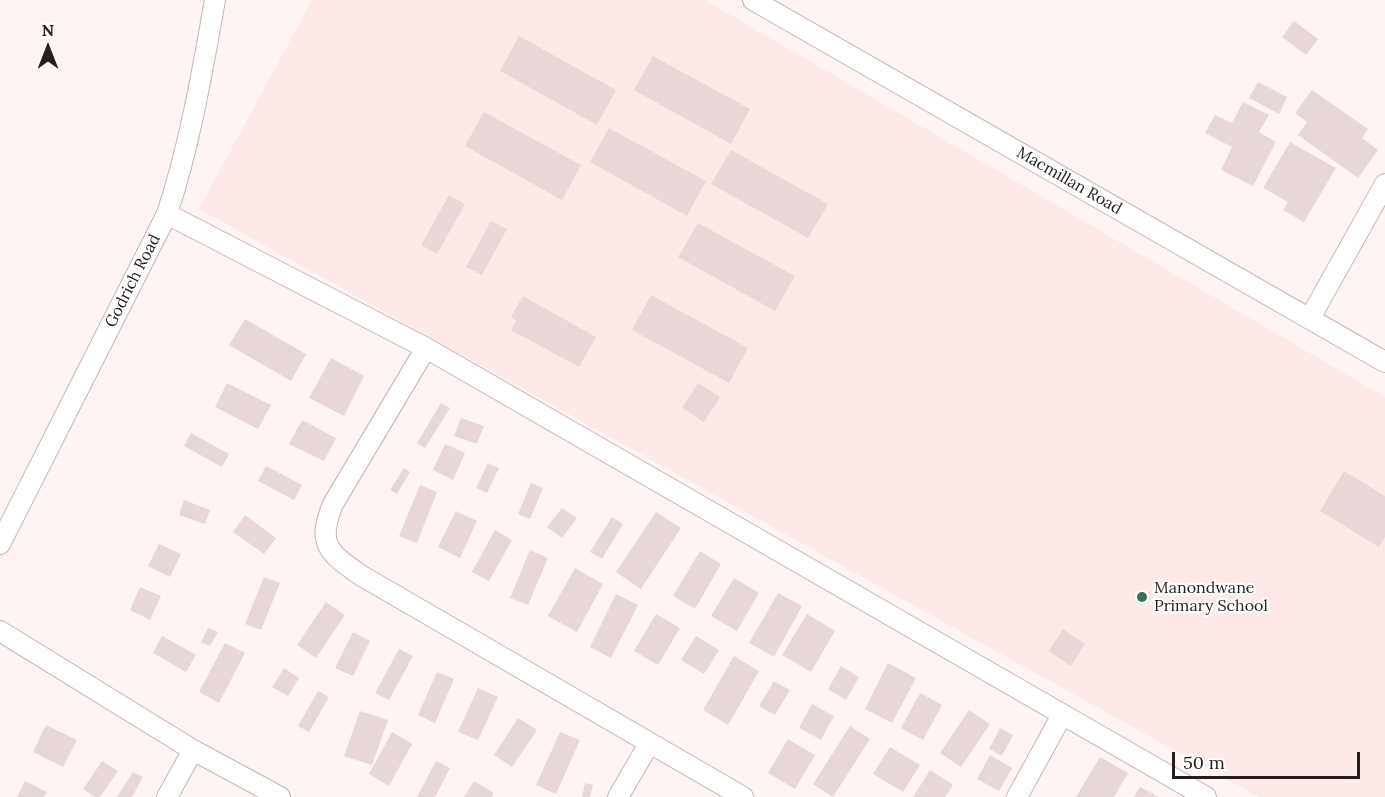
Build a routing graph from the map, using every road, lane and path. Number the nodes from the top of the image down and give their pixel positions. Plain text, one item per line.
1 (215, 0) edge
2 (753, 0) edge
3 (1385, 184) edge
4 (167, 214) junction
5 (1310, 318) junction
6 (426, 348) junction
7 (1385, 362) edge
8 (0, 544) edge
9 (0, 631) edge
10 (1062, 715) junction
11 (649, 744) junction
12 (193, 750) junction
13 (167, 797) edge
14 (280, 797) edge
15 (618, 797) edge
16 (743, 797) edge
17 (1017, 797) edge
18 (1206, 797) edge

1 - 4 street, Godrich Road
2 - 5 street, Macmillan Road
3 - 5 street
4 - 6 street
4 - 8 street, Godrich Road
5 - 7 street, Macmillan Road
6 - 10 street
6 - 11 street
9 - 12 street
10 - 17 street
10 - 18 street
11 - 15 street
11 - 16 street
12 - 13 street
12 - 14 street

